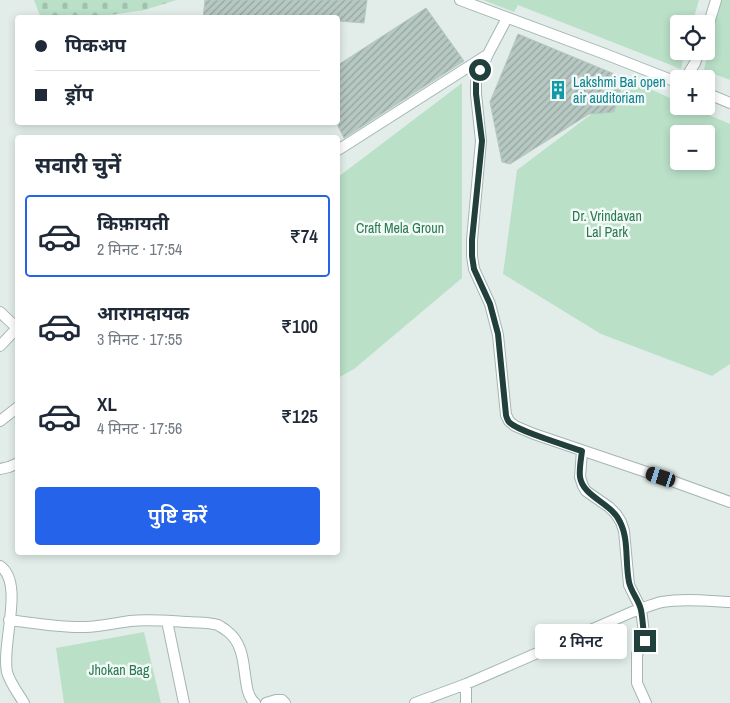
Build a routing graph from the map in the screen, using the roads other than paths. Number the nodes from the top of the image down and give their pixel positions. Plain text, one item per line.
1 (460, 0) edge
2 (716, 0) edge
3 (711, 15) edge
4 (507, 18) junction
5 (488, 54) junction
6 (670, 80) edge
7 (715, 97) edge
8 (730, 103) edge
9 (340, 149) edge
10 (0, 312) edge
11 (15, 326) edge
12 (15, 330) edge
13 (0, 346) edge
14 (15, 410) edge
15 (0, 421) edge
16 (582, 451) junction
17 (15, 464) edge
18 (0, 469) edge
19 (730, 502) edge
20 (0, 566) edge
21 (730, 602) edge
22 (641, 609) junction
23 (10, 620) junction
24 (167, 621) junction
25 (466, 684) junction
26 (24, 703) edge
27 (184, 703) edge
28 (255, 703) edge
29 (266, 703) edge
30 (284, 703) edge
31 (415, 703) edge
32 (466, 703) edge
33 (646, 703) edge

1 - 4 street
2 - 3 street
4 - 5 street
4 - 6 street
5 - 9 street
5 - 16 street
7 - 8 street
10 - 11 street
12 - 13 street
14 - 15 street
16 - 19 street
16 - 22 street
17 - 18 street
20 - 23 street
21 - 22 street
22 - 25 street
22 - 33 street
23 - 24 street
23 - 26 street
24 - 27 street
24 - 28 street
25 - 31 street
25 - 32 street
29 - 30 street

